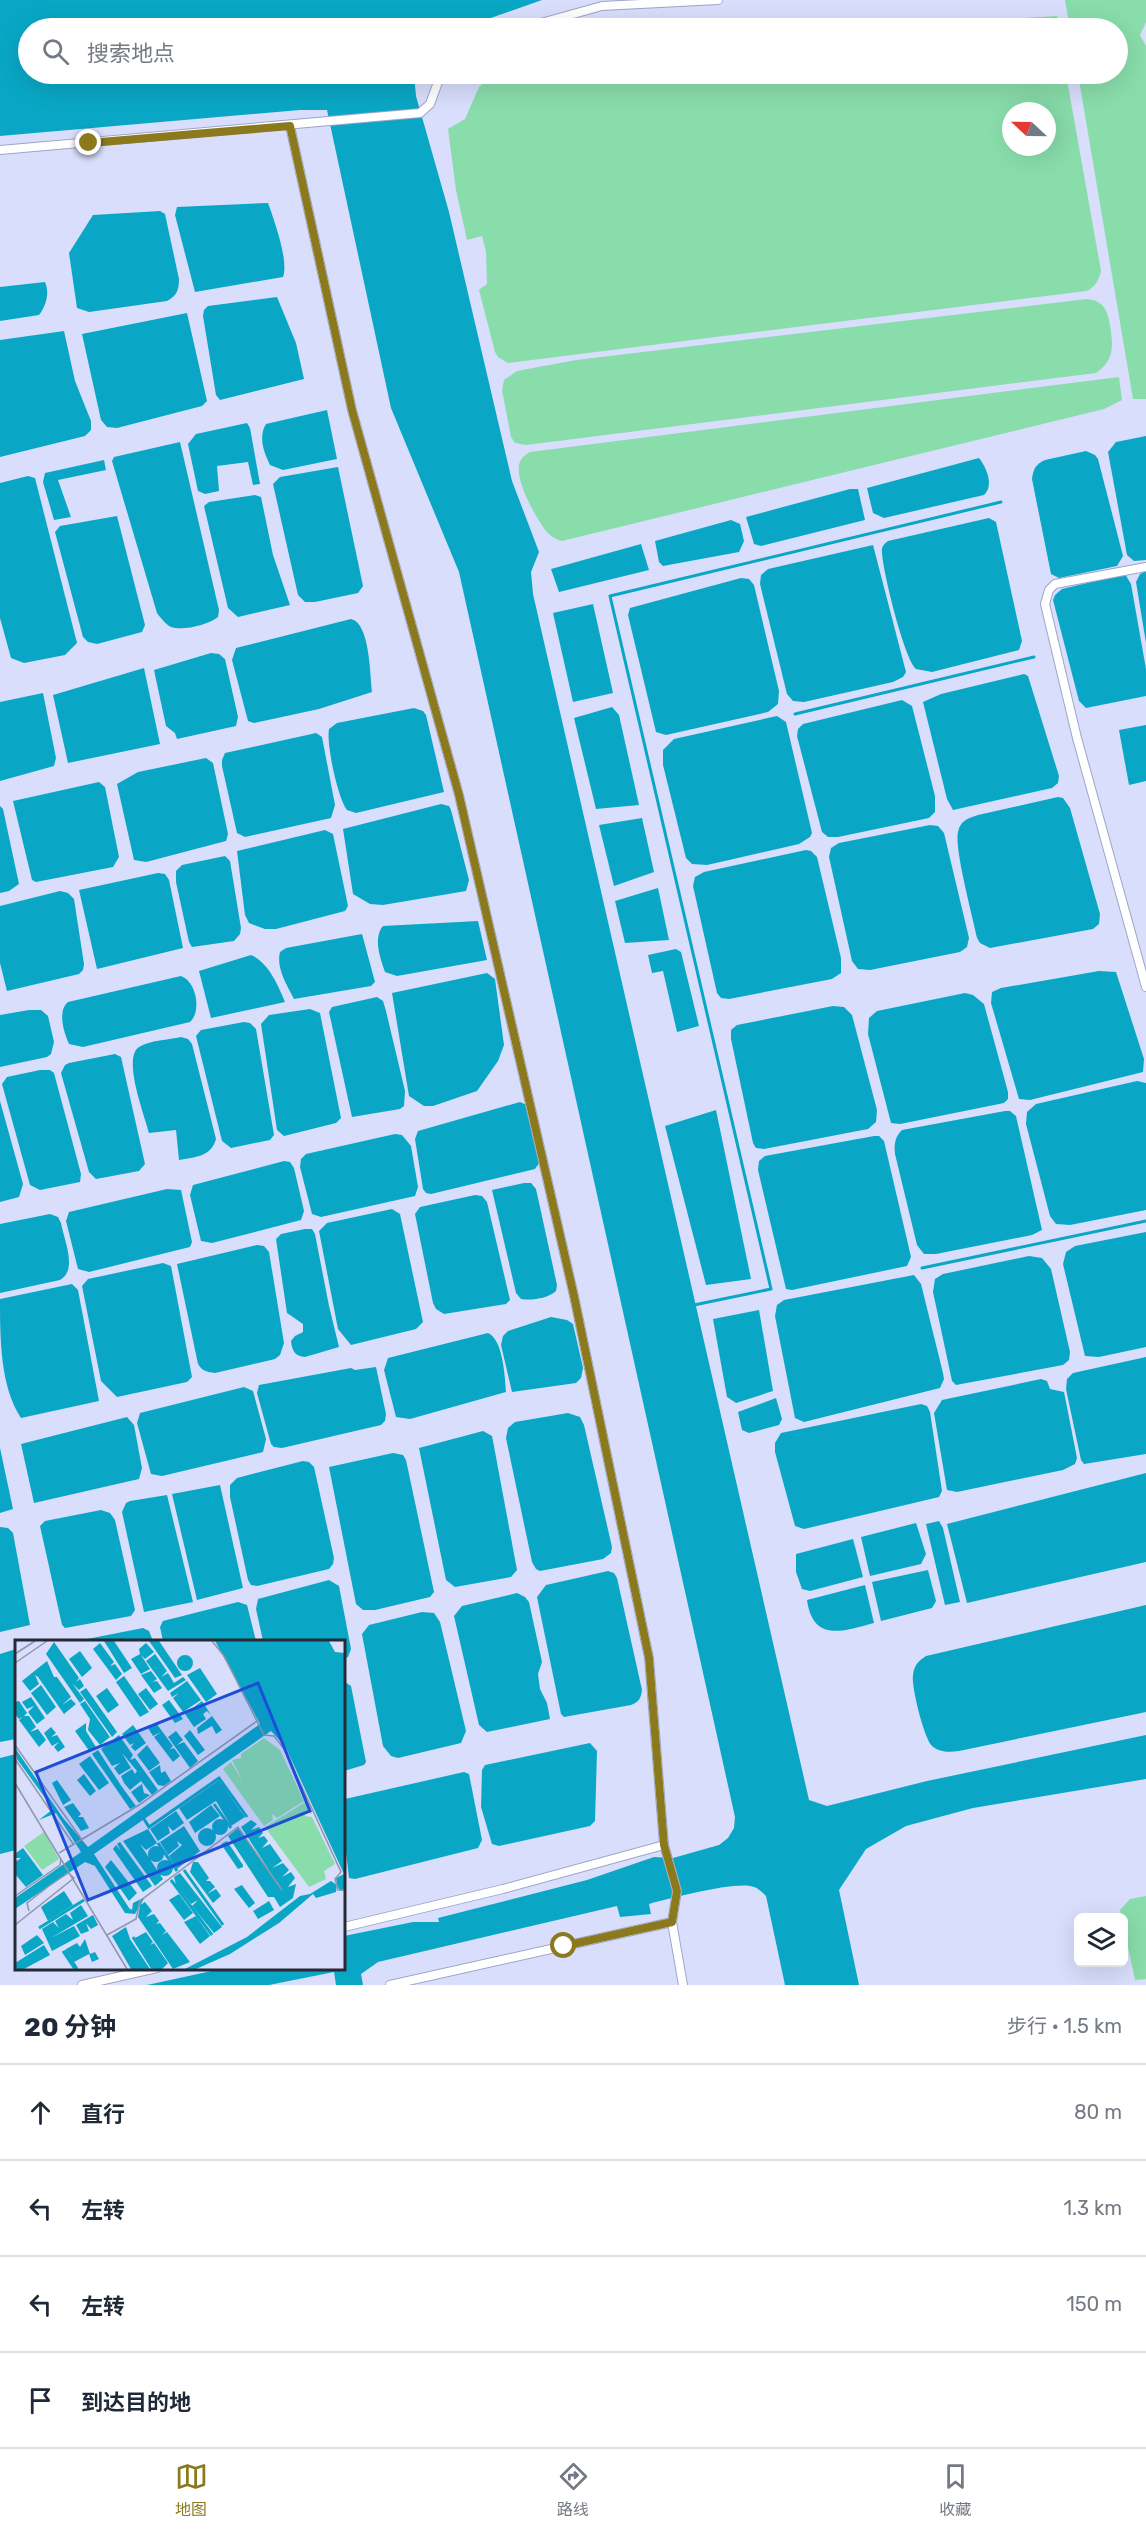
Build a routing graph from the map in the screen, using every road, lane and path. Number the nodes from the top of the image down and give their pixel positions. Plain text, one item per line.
1 (718, 0) edge
2 (559, 18) edge
3 (437, 84) edge
4 (290, 126) junction
5 (0, 150) edge
6 (1146, 567) edge
7 (1146, 987) edge
8 (664, 1845) junction
9 (672, 1922) junction
10 (345, 1928) edge
11 (148, 1970) edge
12 (82, 1985) edge
13 (390, 1985) edge
14 (683, 1985) edge

1 - 2 street
3 - 4 street
4 - 5 street
4 - 8 street
6 - 7 street
8 - 9 street
8 - 10 street
9 - 13 street
9 - 14 street
11 - 12 street

